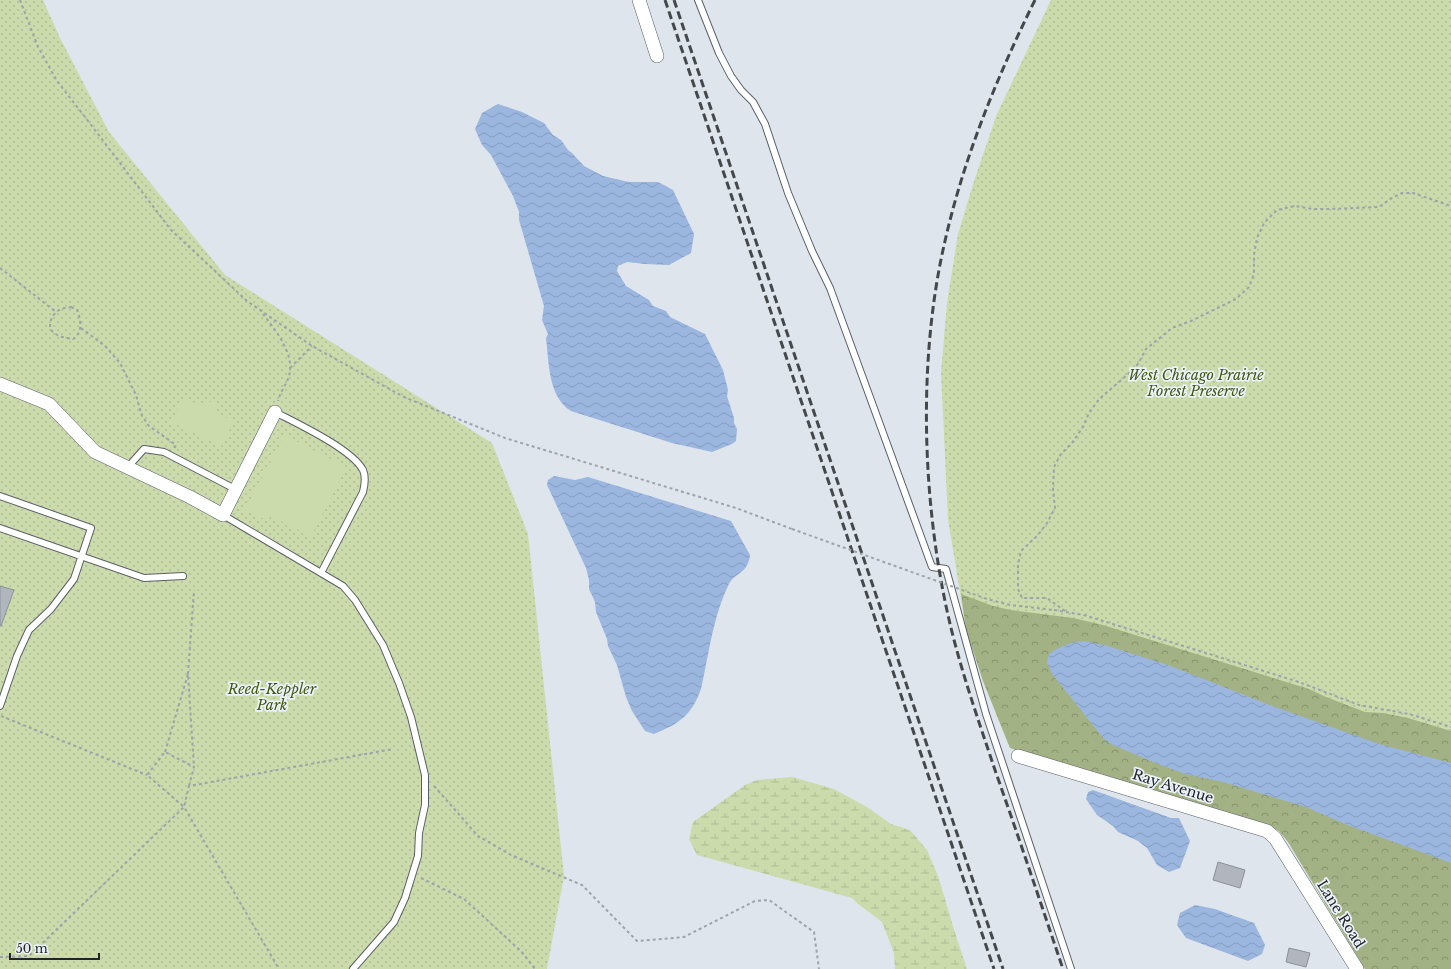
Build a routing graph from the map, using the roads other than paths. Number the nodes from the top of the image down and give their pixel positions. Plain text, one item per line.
1 (639, 0) edge
2 (698, 0) edge
3 (657, 56) dead end
4 (0, 384) edge
5 (274, 412) joint
6 (128, 468) junction
7 (235, 489) junction
8 (0, 496) edge
9 (223, 515) junction
10 (0, 528) edge
11 (82, 557) junction
12 (321, 573) junction
13 (183, 576) dead end
14 (0, 706) edge
15 (1018, 756) dead end
16 (1298, 875) joint
17 (353, 969) edge
18 (1071, 969) edge
19 (1357, 969) edge

1 - 3 street
2 - 18 lane
4 - 6 street
5 - 7 street
5 - 12 lane
6 - 7 lane
6 - 9 street
7 - 9 street
8 - 11 lane
9 - 12 lane
10 - 11 lane
11 - 13 lane
11 - 14 lane
12 - 17 lane
15 - 16 street, Ray Avenue
16 - 19 street, Lane Road

